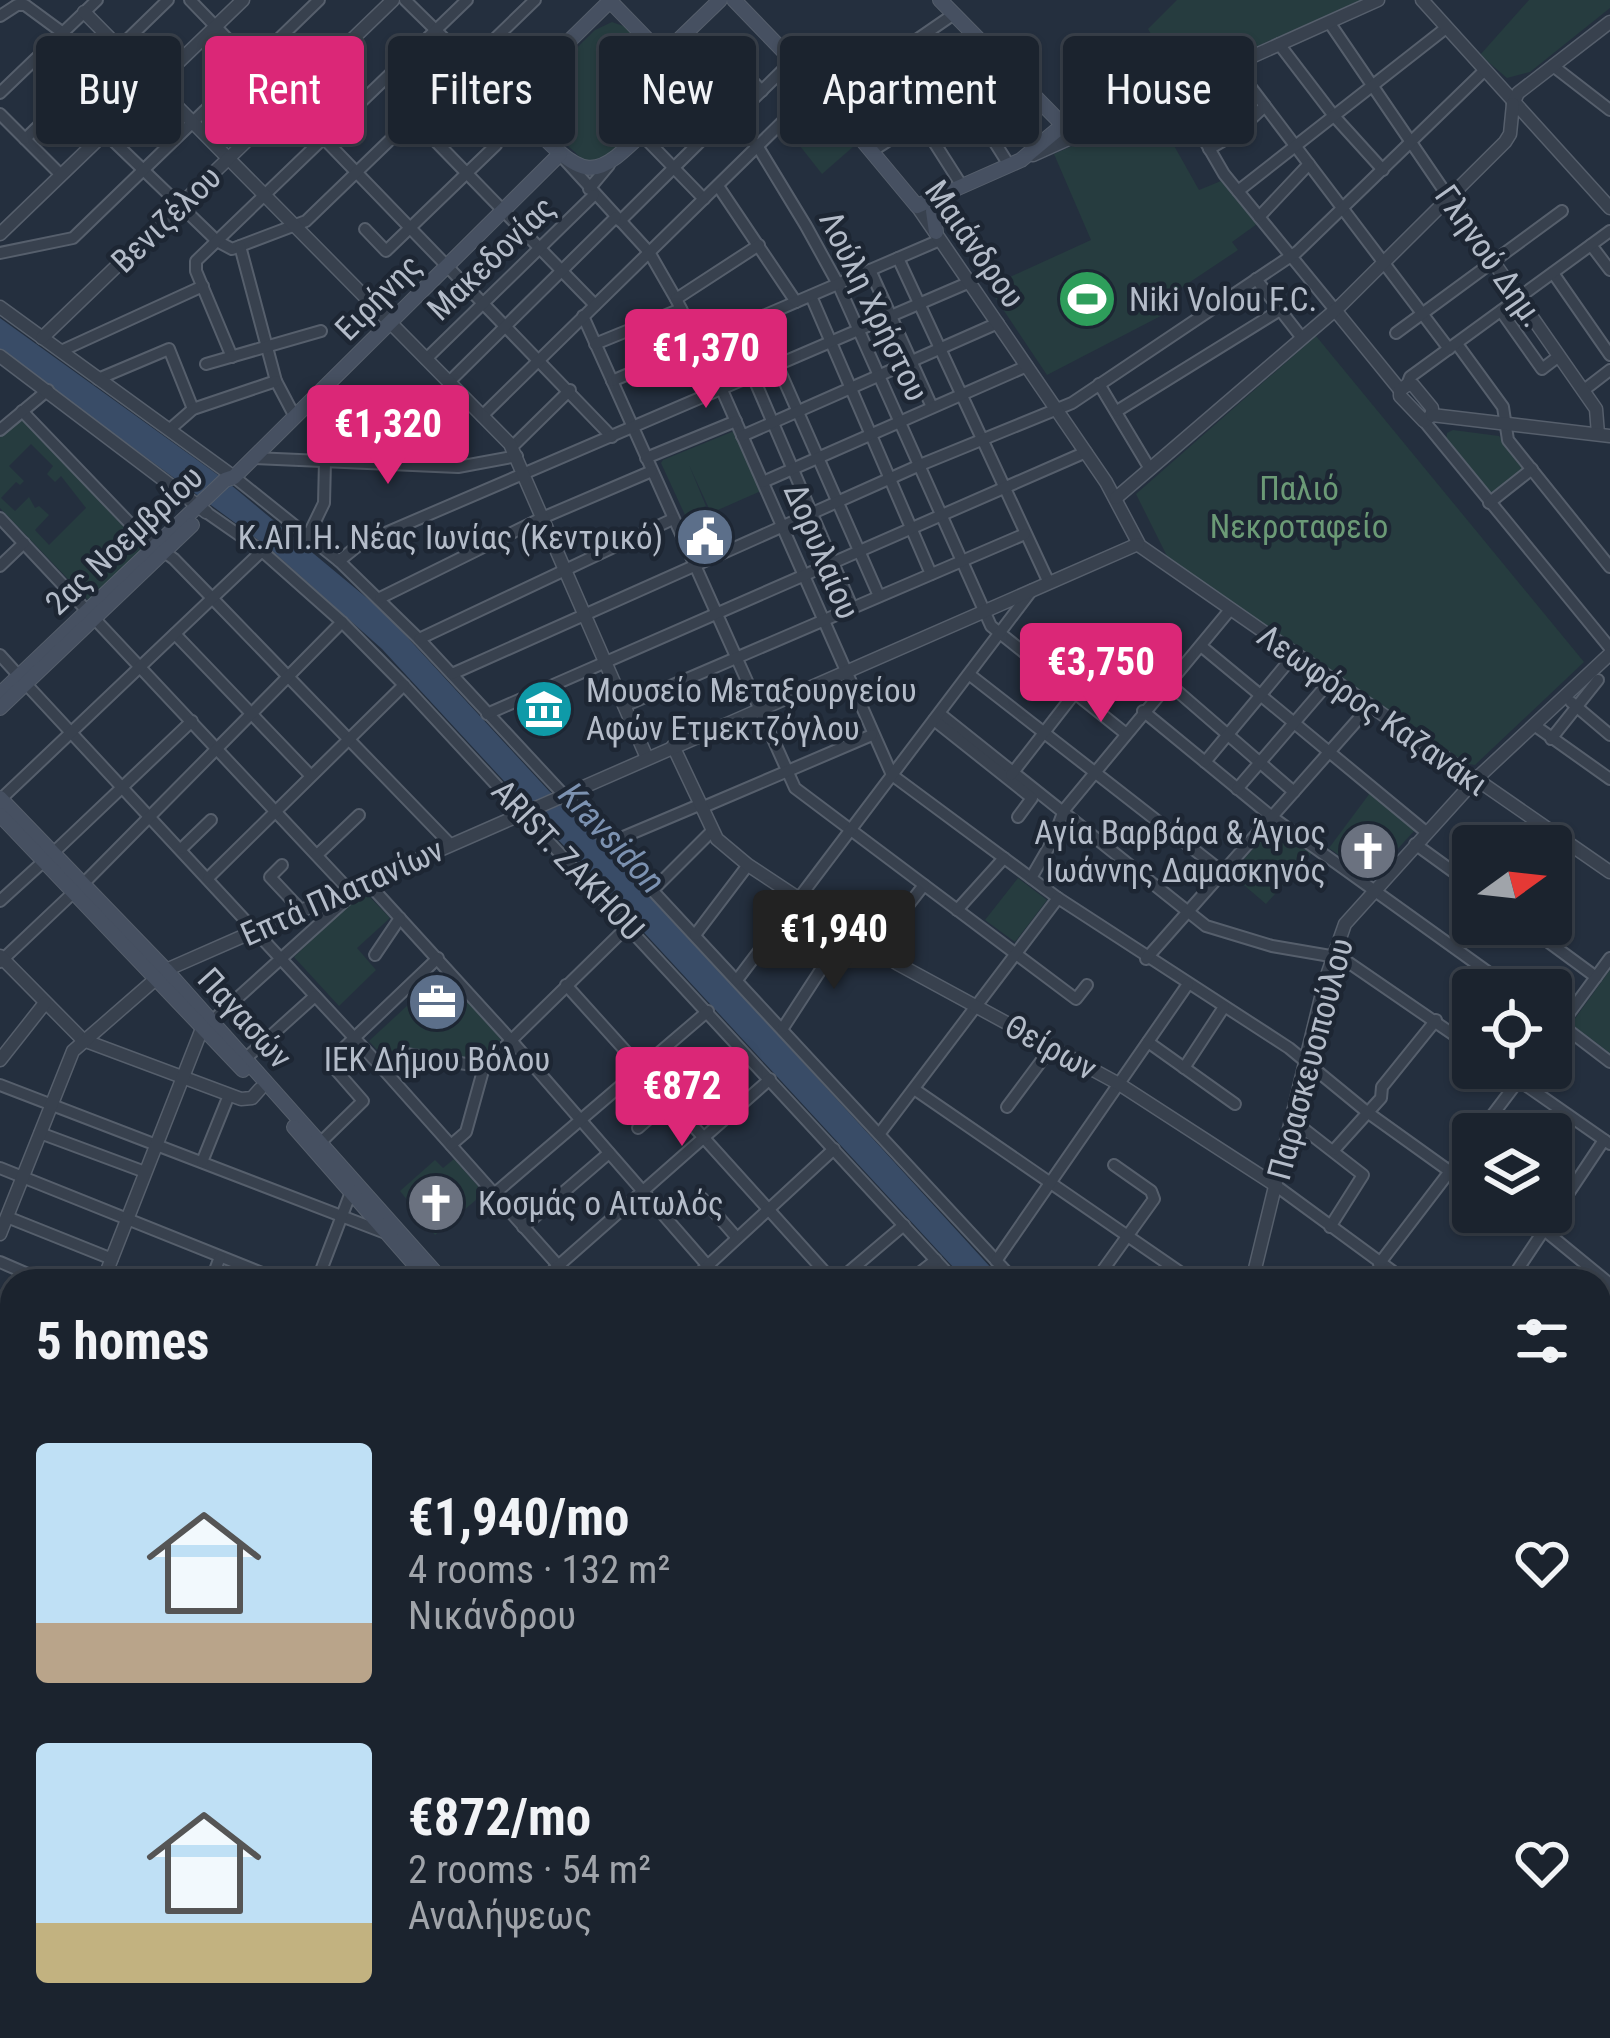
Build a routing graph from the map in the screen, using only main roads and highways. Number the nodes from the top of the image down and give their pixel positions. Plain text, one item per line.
1 (720, 0) edge
2 (734, 0) edge
3 (940, 0) edge
4 (610, 1) edge
5 (644, 36) edge
6 (689, 36) edge
7 (631, 144) edge
8 (562, 157) junction
9 (946, 193) junction
10 (938, 236) road end
11 (230, 481) joint
12 (22, 680) junction
13 (0, 694) edge
14 (0, 708) edge
15 (1, 799) edge
16 (0, 815) edge
17 (49, 857) junction
18 (207, 1024) junction
19 (418, 1261) junction
20 (422, 1269) edge
21 (428, 1269) edge

1 - 6 main road
2 - 9 main road, Μαιάνδρου
3 - 9 main road
4 - 5 main road, Λούλη Χρήστου
4 - 8 main road, Δορυλαίου
7 - 8 main road, Μακεδονίας
8 - 11 main road, Ειρήνης
9 - 10 main road
11 - 12 main road, 2ας Νοεμβρίου
12 - 13 main road, 2ας Νοεμβρίου
12 - 14 main road
15 - 17 main road, Παγασών
16 - 17 main road, Παγασών
17 - 18 main road, Παγασών
18 - 19 main road, Παγασών
18 - 19 main road, Παγασών
19 - 20 main road, Παγασών
19 - 21 main road, Παγασών

